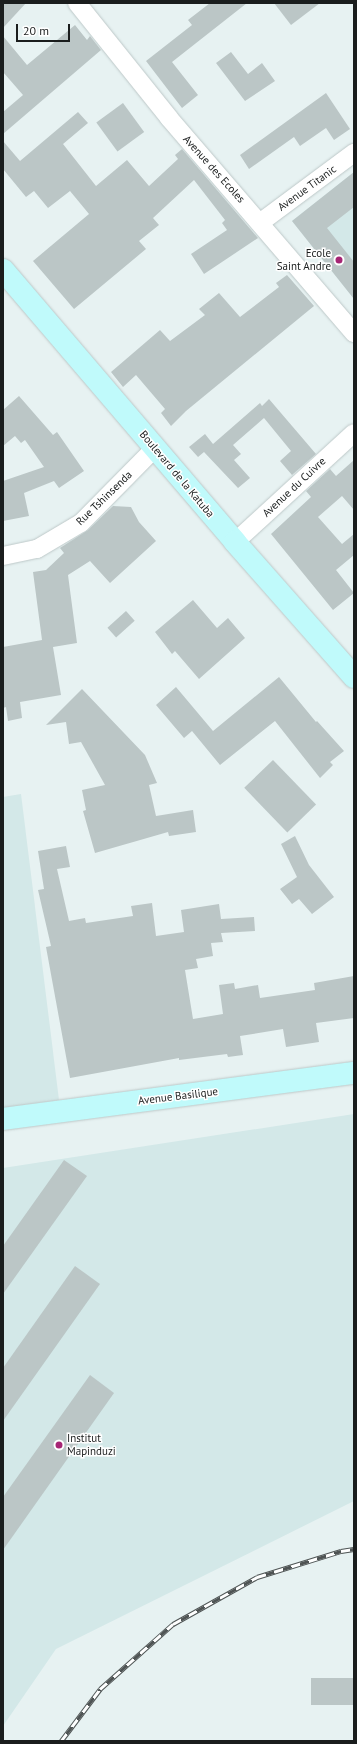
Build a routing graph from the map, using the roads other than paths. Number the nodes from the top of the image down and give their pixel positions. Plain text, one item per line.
1 (77, 3) edge
2 (354, 153) edge
3 (261, 222) junction
4 (3, 270) edge
5 (354, 333) edge
6 (354, 432) edge
7 (155, 448) junction
8 (235, 542) junction
9 (3, 556) edge
10 (354, 676) edge
11 (354, 1073) edge
12 (3, 1119) edge

1 - 3 street, Avenue des Ecoles
2 - 3 street, Avenue Titanic
3 - 5 street, Avenue des Ecoles
4 - 7 street, Boulevard de la Katuba
6 - 8 street, Avenue du Cuivre
7 - 8 street, Boulevard de la Katuba
7 - 9 street, Rue Tshinsenda
8 - 10 street, Boulevard de la Katuba
11 - 12 street, Avenue Basilique

